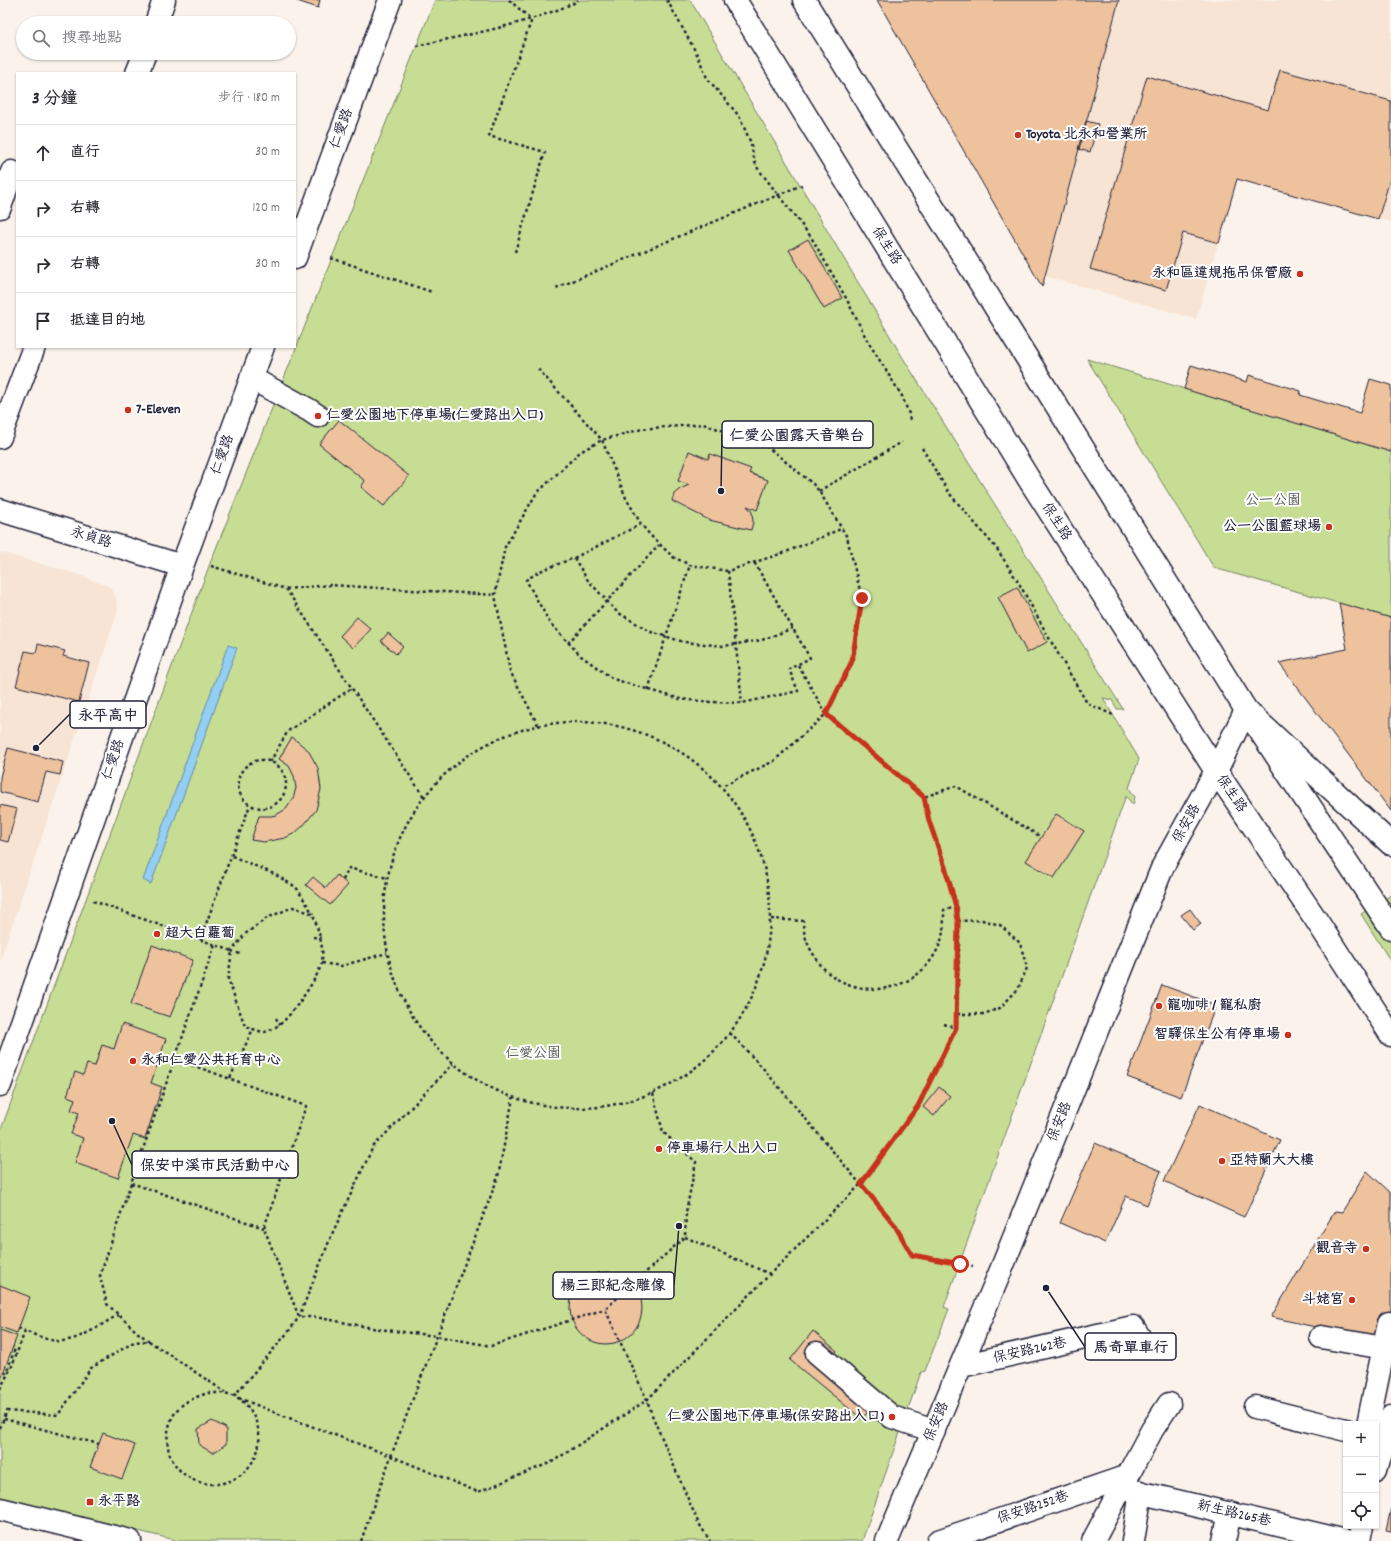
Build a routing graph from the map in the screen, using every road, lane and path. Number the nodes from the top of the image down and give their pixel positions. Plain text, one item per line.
1 (164, 0) edge
2 (390, 0) edge
3 (509, 0) edge
4 (578, 0) edge
5 (667, 0) edge
6 (735, 0) edge
7 (804, 0) edge
8 (158, 16) edge
9 (532, 20) junction
10 (416, 46) dead end
11 (142, 60) edge
12 (137, 72) edge
13 (16, 174) edge
14 (802, 185) dead end
15 (778, 196) junction
16 (0, 207) edge
17 (515, 252) dead end
18 (296, 255) edge
19 (331, 258) dead end
20 (556, 288) dead end
21 (432, 292) dead end
22 (34, 348) edge
23 (263, 348) edge
24 (538, 369) dead end
25 (251, 378) junction
26 (318, 416) dead end
27 (910, 420) dead end
28 (0, 437) edge
29 (602, 440) junction
30 (902, 442) dead end
31 (922, 448) dead end
32 (819, 491) junction
33 (0, 510) edge
34 (641, 524) junction
35 (843, 528) junction
36 (659, 545) junction
37 (574, 558) junction
38 (754, 562) junction
39 (690, 565) junction
40 (182, 566) junction
41 (728, 571) junction
42 (286, 589) junction
43 (495, 595) junction
44 (608, 601) junction
45 (793, 628) junction
46 (666, 637) junction
47 (568, 643) junction
48 (736, 644) junction
49 (798, 664) junction
50 (352, 688) junction
51 (648, 690) junction
52 (742, 703) junction
53 (1246, 710) junction
54 (826, 714) junction
55 (1113, 716) dead end
56 (538, 725) junction
57 (270, 762) junction
58 (1216, 771) junction
59 (722, 786) junction
60 (424, 797) junction
61 (924, 797) junction
62 (250, 805) junction
63 (1041, 837) dead end
64 (1391, 844) edge
65 (232, 856) junction
66 (387, 878) junction
67 (343, 880) dead end
68 (87, 899) dead end
69 (956, 907) junction
70 (313, 914) junction
71 (771, 919) junction
72 (958, 921) junction
73 (1391, 928) edge
74 (314, 937) dead end
75 (321, 938) junction
76 (200, 940) junction
77 (215, 945) junction
78 (232, 952) junction
79 (387, 953) junction
80 (240, 954) dead end
81 (322, 963) junction
82 (957, 1014) junction
83 (276, 1018) dead end
84 (944, 1024) dead end
85 (280, 1025) junction
86 (956, 1028) junction
87 (253, 1029) junction
88 (730, 1033) junction
89 (1391, 1035) edge
90 (175, 1059) junction
91 (453, 1064) junction
92 (230, 1078) junction
93 (0, 1085) edge
94 (653, 1093) junction
95 (512, 1098) junction
96 (131, 1183) junction
97 (861, 1184) junction
98 (264, 1228) junction
99 (685, 1237) junction
100 (1001, 1270) junction
101 (770, 1274) junction
102 (606, 1309) junction
103 (118, 1315) junction
104 (299, 1318) junction
105 (1389, 1323) dead end
106 (18, 1328) dead end
107 (25, 1331) junction
108 (437, 1336) junction
109 (1322, 1337) dead end
110 (1140, 1338) dead end
111 (149, 1341) junction
112 (12, 1347) dead end
113 (1384, 1348) junction
114 (817, 1353) dead end
115 (11, 1361) junction
116 (961, 1366) junction
117 (4, 1372) dead end
118 (0, 1390) edge
119 (225, 1393) junction
120 (234, 1396) junction
121 (239, 1398) junction
122 (647, 1400) junction
123 (1169, 1404) dead end
124 (1255, 1407) dead end
125 (1391, 1417) edge
126 (4, 1419) junction
127 (1369, 1421) edge
128 (0, 1428) edge
129 (1343, 1429) edge
130 (934, 1431) junction
131 (1380, 1439) edge
132 (99, 1444) dead end
133 (391, 1456) junction
134 (1378, 1457) edge
135 (1130, 1485) junction
136 (0, 1508) edge
137 (1230, 1513) junction
138 (1361, 1529) edge
139 (130, 1541) edge
140 (361, 1541) edge
141 (710, 1541) edge
142 (887, 1541) edge
143 (938, 1541) edge
144 (1093, 1541) edge
145 (1133, 1541) edge
146 (1224, 1541) edge
147 (1346, 1541) edge
148 (1359, 1541) edge

1 - 8 main road
2 - 18 main road, 仁愛路
3 - 9 path
4 - 9 path
5 - 15 path
6 - 58 main road, 保生路
7 - 53 main road
9 - 10 path
9 - 17 path
11 - 12 main road
13 - 16 main road
14 - 15 path
15 - 20 path
15 - 27 path
19 - 21 path
22 - 28 main road
23 - 25 main road, 仁愛路
24 - 29 path
25 - 26 main road
25 - 40 main road, 仁愛路
29 - 32 path
29 - 34 path
29 - 43 path
30 - 32 path
31 - 55 path
32 - 35 path
33 - 40 main road, 永貞路
34 - 36 path
34 - 37 path
35 - 38 path
35 - 54 path
36 - 39 path
36 - 44 path
37 - 44 path
37 - 47 path
38 - 41 path
38 - 45 path
39 - 41 path
39 - 46 path
40 - 42 path
40 - 93 main road, 仁愛路
41 - 48 path
42 - 43 path
42 - 50 path
43 - 56 path
44 - 46 path
44 - 47 path
45 - 48 path
45 - 49 path
46 - 48 path
46 - 51 path
47 - 51 path
48 - 52 path
49 - 52 path
49 - 54 path
50 - 57 path
50 - 60 path
51 - 52 path
53 - 58 main road, 保安路
53 - 64 main road
53 - 73 main road
54 - 59 path
54 - 61 path
56 - 59 path
56 - 60 path
57 - 62 path
57 - 62 path
58 - 89 main road, 保生路
58 - 100 main road, 保安路
59 - 71 path
60 - 66 path
61 - 63 path
61 - 69 path
62 - 65 path
65 - 70 path
65 - 76 path
66 - 67 path
66 - 79 path
68 - 76 path
69 - 71 path
69 - 72 path
70 - 75 path
70 - 78 path
71 - 88 path
72 - 82 path
72 - 82 path
74 - 75 path
75 - 81 path
76 - 77 path
77 - 78 path
77 - 90 path
78 - 80 path
78 - 87 path
79 - 81 path
79 - 91 path
81 - 85 path
82 - 86 path
83 - 85 path
84 - 86 path
85 - 87 path
86 - 97 path
87 - 92 path
88 - 94 path
88 - 97 path
90 - 92 path
90 - 96 path
91 - 95 path
91 - 104 path
92 - 98 path
94 - 95 path
94 - 99 path
95 - 108 path
96 - 98 path
96 - 103 path
97 - 100 path
97 - 101 path
98 - 104 path
99 - 101 path
99 - 102 path
100 - 116 main road, 保安路
101 - 122 path
102 - 108 path
102 - 122 path
103 - 107 path
103 - 111 path
104 - 108 path
104 - 120 path
105 - 113 main road
106 - 107 path
107 - 115 path
108 - 133 path
109 - 113 main road
110 - 116 main road, 保安路262巷
111 - 119 path
111 - 126 path
112 - 115 path
113 - 127 main road
114 - 130 main road
115 - 117 path
115 - 118 path
116 - 130 main road, 保安路
119 - 120 path
119 - 121 path
120 - 121 path
121 - 133 path
122 - 133 path
122 - 141 path
123 - 135 main road
124 - 129 main road
125 - 131 main road
126 - 128 path
126 - 132 path
130 - 142 main road, 保安路
131 - 134 main road
133 - 140 path
135 - 137 main road, 新生路265巷
135 - 143 main road, 保安路252巷
135 - 144 main road
135 - 145 main road
136 - 139 main road
137 - 146 main road
137 - 147 main road, 新生路265巷
138 - 148 main road

